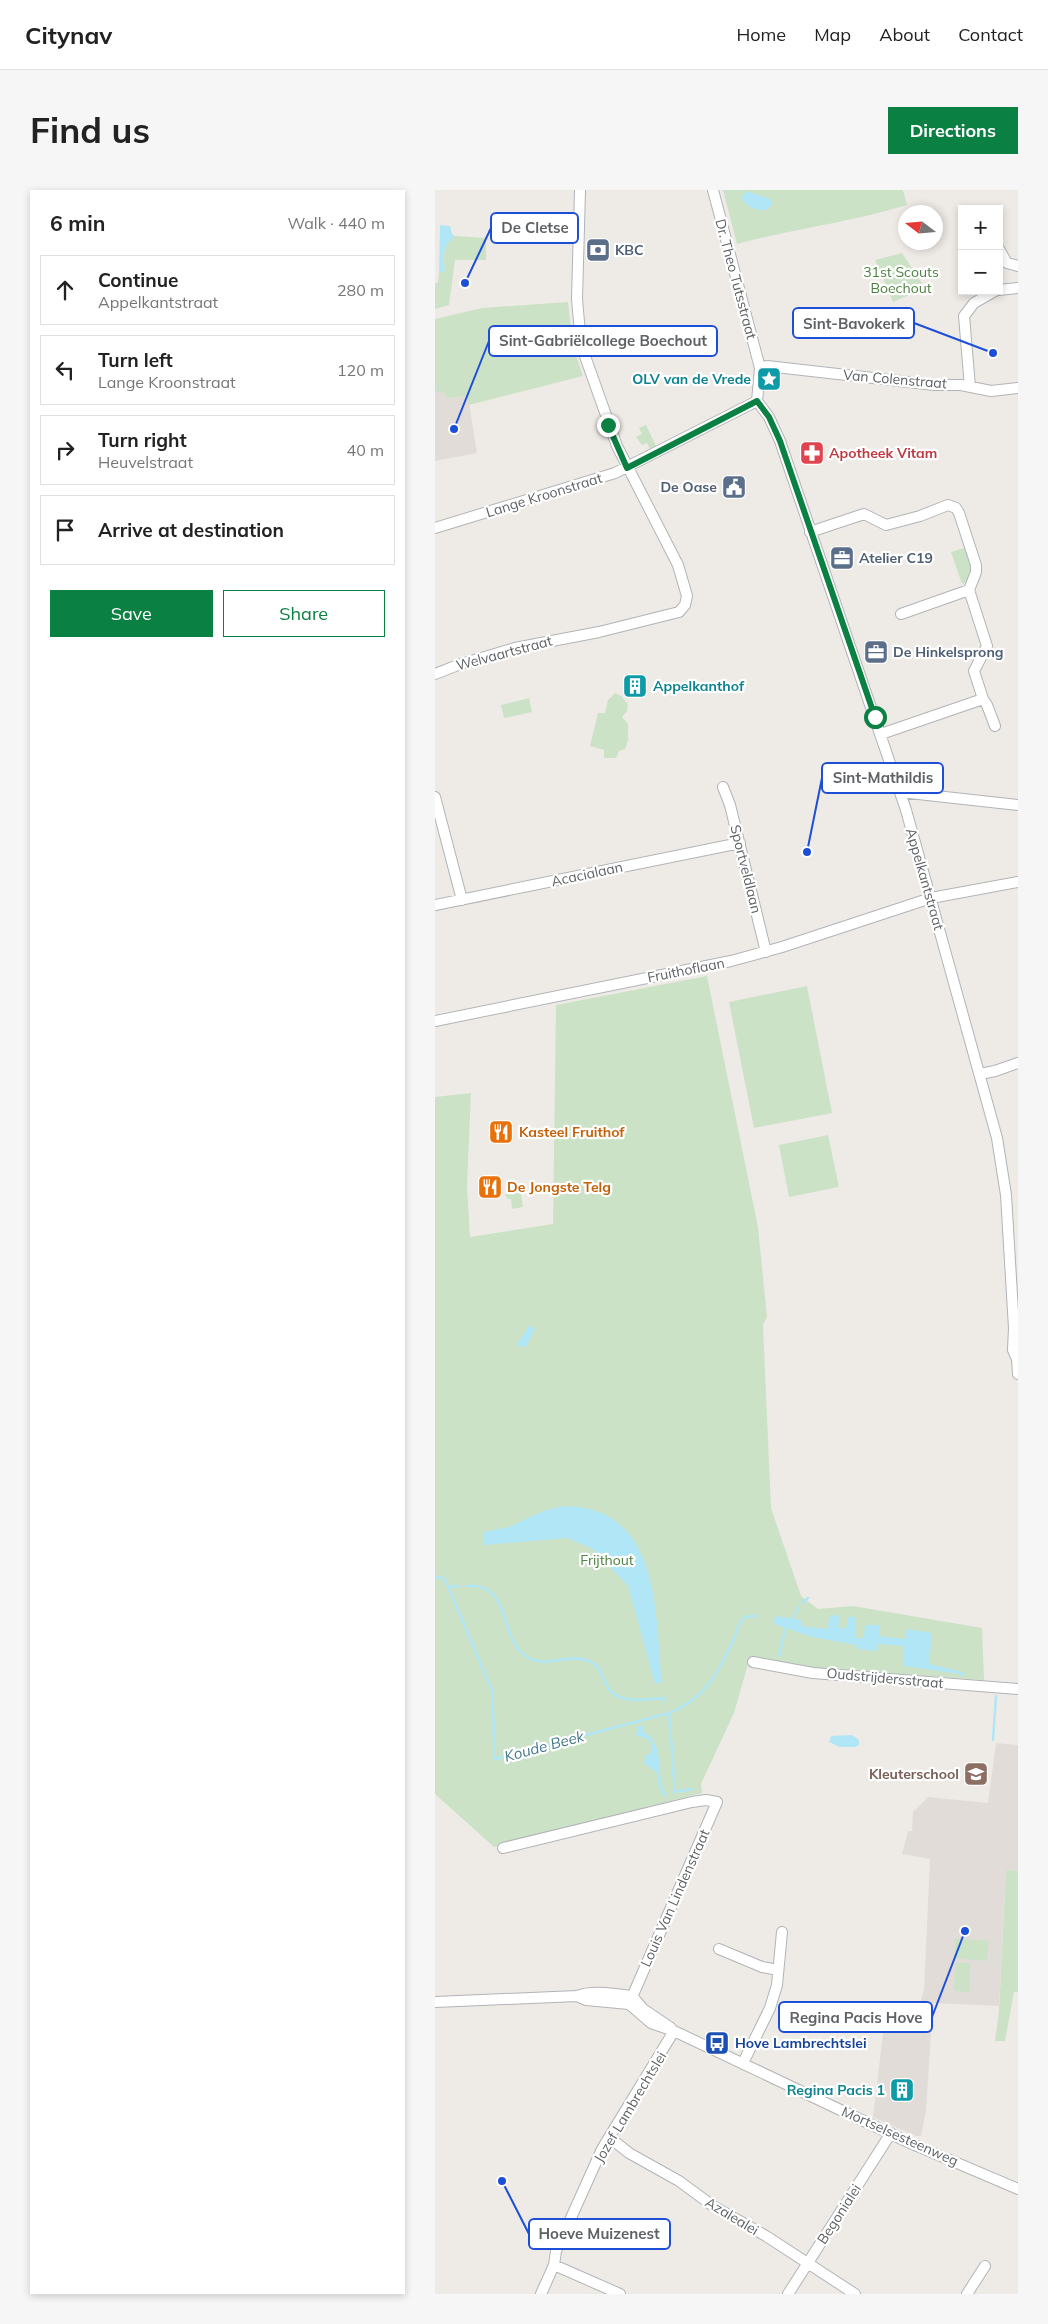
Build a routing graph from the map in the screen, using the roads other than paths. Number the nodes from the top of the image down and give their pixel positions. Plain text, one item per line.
1 (580, 190) edge
2 (713, 190) edge
3 (1000, 250) edge
4 (1018, 266) edge
5 (1018, 288) edge
6 (1003, 290) edge
7 (988, 295) edge
8 (760, 368) junction
9 (970, 387) junction
10 (1018, 388) edge
11 (757, 401) junction
12 (627, 468) junction
13 (435, 528) edge
14 (810, 532) junction
15 (969, 590) junction
16 (901, 614) dead end
17 (435, 674) edge
18 (983, 699) junction
19 (995, 726) dead end
20 (881, 734) junction
21 (723, 787) dead end
22 (900, 792) junction
23 (435, 797) edge
24 (1018, 805) edge
25 (740, 843) junction
26 (1018, 882) edge
27 (931, 898) junction
28 (462, 900) junction
29 (435, 905) edge
30 (766, 952) junction
31 (435, 1021) edge
32 (1018, 1063) edge
33 (980, 1074) junction
34 (1018, 1374) edge
35 (753, 1662) dead end
36 (1018, 1689) edge
37 (503, 1848) dead end
38 (782, 1932) dead end
39 (719, 1949) dead end
40 (779, 1970) junction
41 (631, 2000) junction
42 (435, 2002) edge
43 (674, 2030) junction
44 (743, 2063) junction
45 (891, 2133) junction
46 (609, 2138) junction
47 (1018, 2189) edge
48 (807, 2264) junction
49 (554, 2265) junction
50 (985, 2266) dead end
51 (541, 2294) edge
52 (620, 2294) edge
53 (788, 2294) edge
54 (855, 2294) edge
55 (967, 2294) edge

1 - 12 street
2 - 8 street, Dr. Theo Tutsstraat
3 - 4 street
5 - 6 street
7 - 9 street
8 - 9 street, Van Colenstraat
8 - 11 street, Dr. Theo Tutsstraat
9 - 10 street, Van Colenstraat
11 - 12 street, Lange Kroonstraat
11 - 14 street, Appelkantstraat
12 - 13 street, Lange Kroonstraat
12 - 17 street, Welvaartstraat
14 - 15 street
14 - 20 street, Appelkantstraat
15 - 16 street
15 - 18 street
18 - 19 street
18 - 20 street
20 - 22 street, Appelkantstraat
21 - 25 street, Sportveldlaan
22 - 24 street
22 - 27 street, Appelkantstraat
23 - 28 street
25 - 28 street, Acacialaan
25 - 30 street, Sportveldlaan
26 - 27 street, Fruithoflaan
27 - 30 street, Fruithoflaan
27 - 33 street, Appelkantstraat
28 - 29 street, Acacialaan
30 - 31 street, Fruithoflaan
32 - 33 street
33 - 34 street, Appelkantstraat
35 - 36 street, Oudstrijdersstraat
37 - 41 street, Louis Van Lindenstraat
38 - 40 street
39 - 40 street
40 - 44 street
41 - 42 street
41 - 43 street, Mortselsesteenweg
43 - 44 street, Mortselsesteenweg
43 - 46 street, Jozef Lambrechtslei
44 - 45 street, Mortselsesteenweg
45 - 47 street, Mortselsesteenweg
45 - 48 street, Begonialei
46 - 48 street, Azalealei
46 - 49 street, Jozef Lambrechtslei
48 - 53 street, Begonialei
48 - 54 street, Azalealei
49 - 51 street, Jozef Lambrechtslei
49 - 52 street
50 - 55 street

